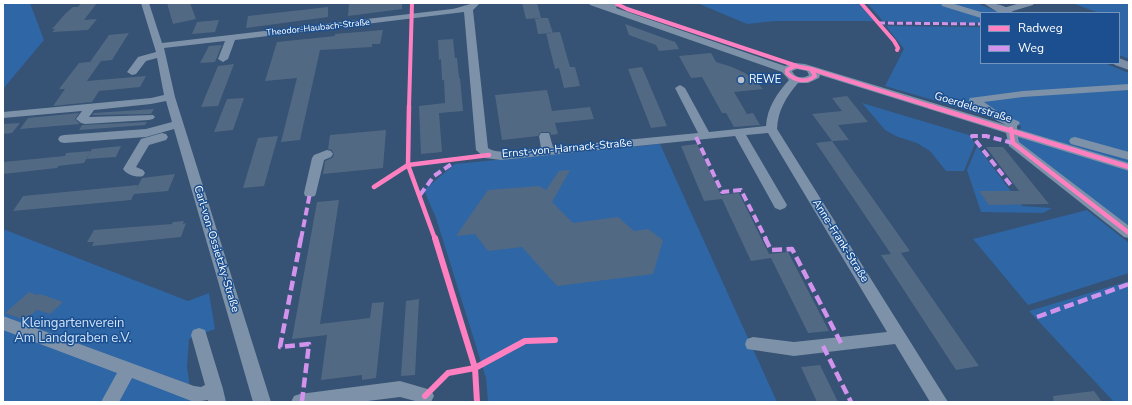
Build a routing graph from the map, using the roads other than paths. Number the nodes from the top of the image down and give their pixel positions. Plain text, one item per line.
1 (145, 3) edge
2 (618, 3) edge
3 (988, 3) edge
4 (1030, 3) edge
5 (944, 4) dead end
6 (471, 5) edge
7 (598, 5) edge
8 (1005, 12) edge
9 (980, 16) edge
10 (232, 37) junction
11 (159, 50) junction
12 (223, 59) dead end
13 (132, 72) dead end
14 (793, 72) junction
15 (1129, 87) edge
16 (680, 88) dead end
17 (170, 97) junction
18 (90, 107) junction
19 (3, 115) edge
20 (149, 117) dead end
21 (180, 128) junction
22 (771, 129) junction
23 (1011, 129) junction
24 (739, 133) junction
25 (545, 136) dead end
26 (706, 136) junction
27 (64, 139) dead end
28 (548, 152) junction
29 (327, 154) dead end
30 (1129, 156) edge
31 (1129, 167) edge
32 (139, 173) dead end
33 (310, 193) dead end
34 (780, 205) dead end
35 (1129, 233) edge
36 (3, 323) edge
37 (199, 335) dead end
38 (899, 337) junction
39 (753, 344) dead end
40 (128, 370) junction
41 (216, 396) edge
42 (425, 396) dead end
43 (110, 402) edge
44 (262, 402) edge
45 (300, 402) edge
46 (939, 402) edge

1 - 11 street, Carl-von-Ossietzky-Straße
2 - 7 street, Goerdelerstraße
2 - 14 street, Goerdelerstraße
3 - 8 main road
4 - 8 street
5 - 9 street
6 - 10 street, Theodor-Haubach-Straße
6 - 28 street, Ernst-von-Harnack-Straße
7 - 14 street, Goerdelerstraße
10 - 11 street, Theodor-Haubach-Straße
10 - 12 street
11 - 13 street, Theodor-Haubach-Straße
11 - 17 street, Carl-von-Ossietzky-Straße
14 - 22 street
14 - 23 street, Goerdelerstraße
15 - 23 street
16 - 26 street
17 - 18 street
17 - 21 street, Carl-von-Ossietzky-Straße
18 - 19 street
18 - 20 street
21 - 27 street
21 - 32 street
21 - 44 street, Carl-von-Ossietzky-Straße
22 - 24 street, Ernst-von-Harnack-Straße
22 - 38 street, Anne-Frank-Straße
23 - 30 street
23 - 31 street, Goerdelerstraße
23 - 35 street
24 - 26 street, Ernst-von-Harnack-Straße
24 - 34 street
25 - 28 street
26 - 28 street, Ernst-von-Harnack-Straße
29 - 33 street
36 - 40 street
37 - 41 street
38 - 39 street
38 - 46 street, Anne-Frank-Straße
40 - 41 street
40 - 43 street
42 - 45 street

